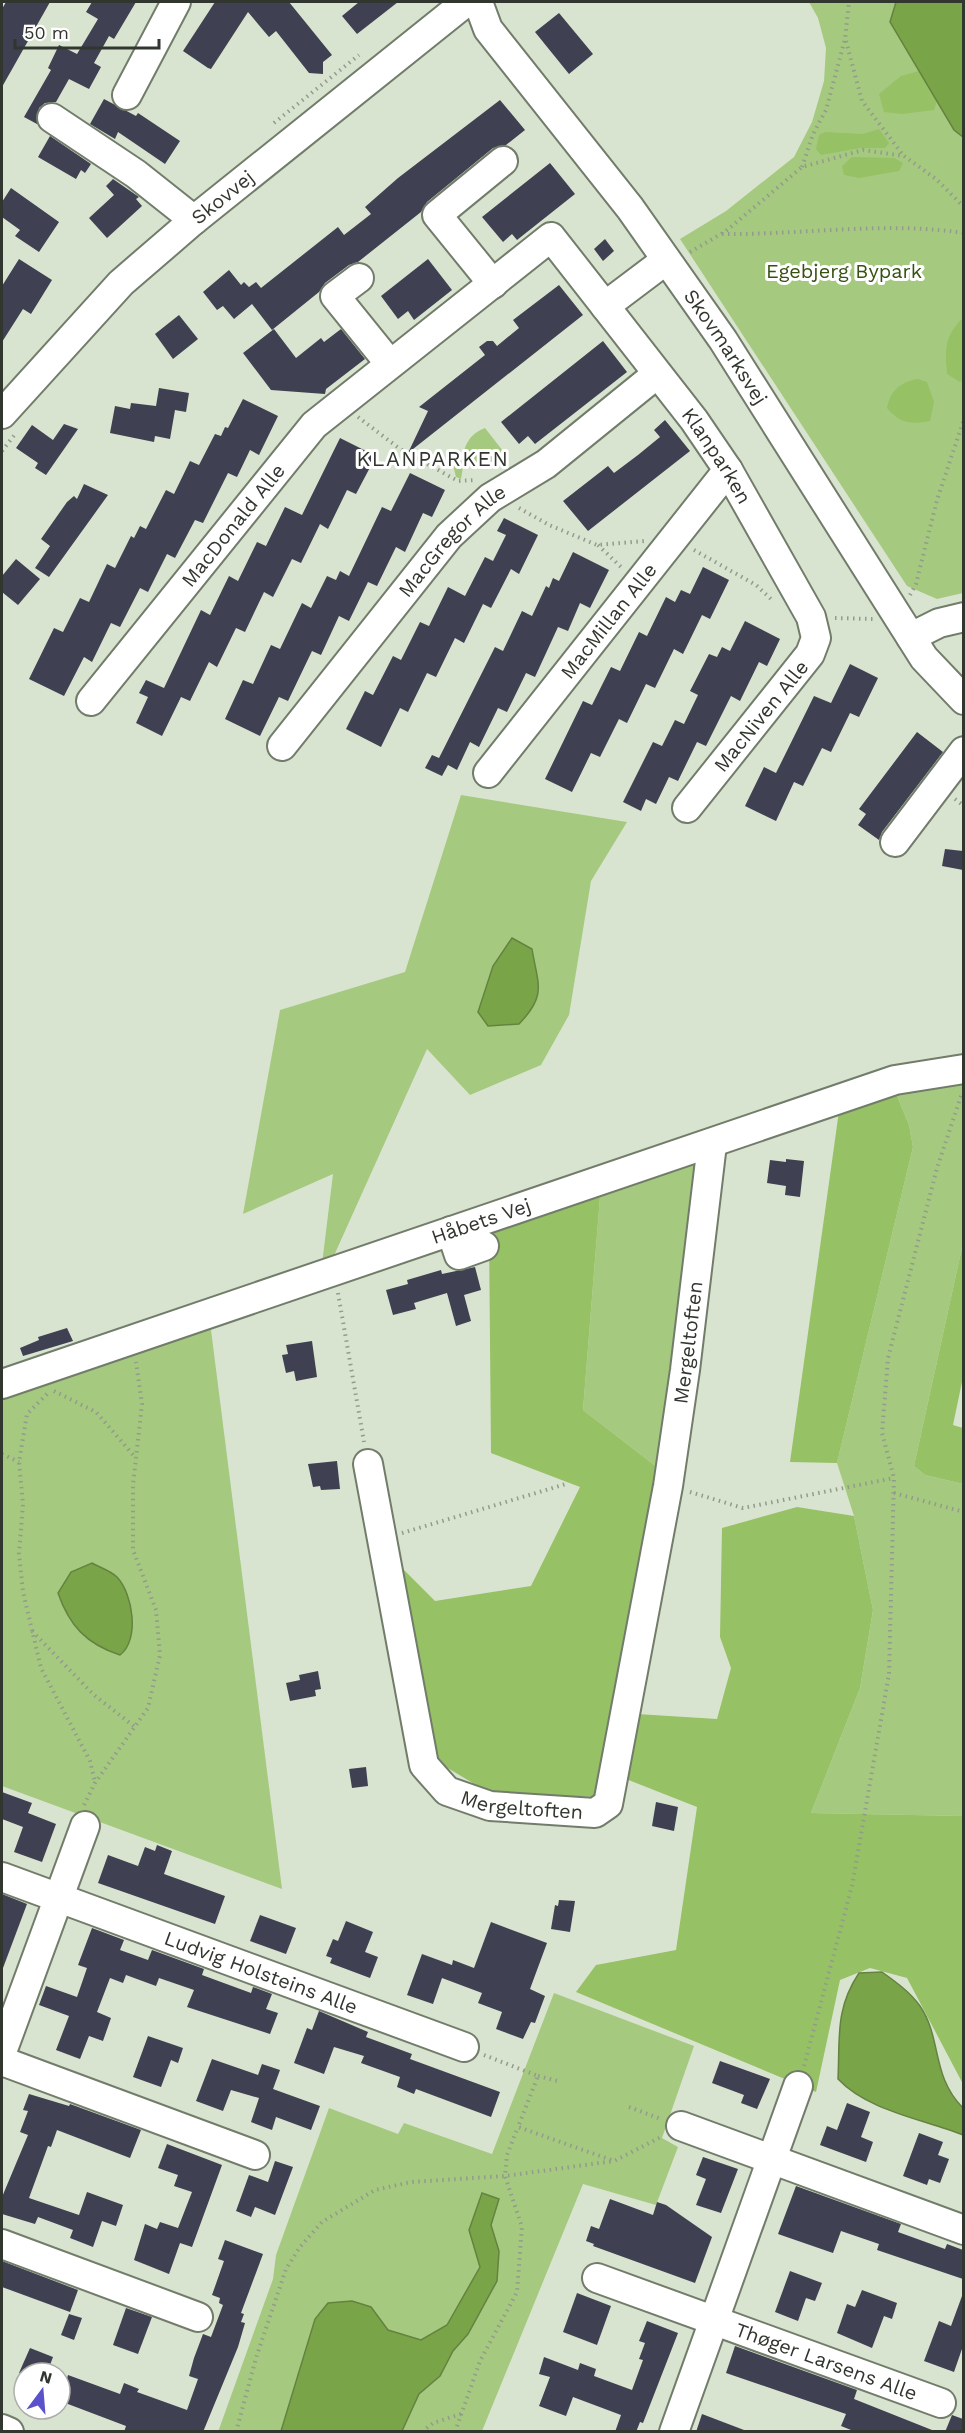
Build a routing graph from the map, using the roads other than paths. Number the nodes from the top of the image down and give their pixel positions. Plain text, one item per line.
1 (176, 2) edge
2 (466, 2) edge
3 (478, 2) edge
4 (127, 95) dead end
5 (52, 118) dead end
6 (503, 161) dead end
7 (194, 220) junction
8 (551, 237) joint
9 (666, 260) junction
10 (359, 278) dead end
11 (493, 284) junction
12 (605, 306) junction
13 (390, 364) junction
14 (657, 374) junction
15 (7, 414) edge
16 (728, 470) junction
17 (812, 617) joint
18 (963, 617) edge
19 (911, 637) junction
20 (963, 700) edge
21 (91, 701) dead end
22 (282, 746) dead end
23 (963, 751) edge
24 (488, 773) dead end
25 (687, 808) dead end
26 (895, 842) dead end
27 (963, 1069) edge
28 (712, 1144) junction
29 (451, 1231) junction
30 (484, 1246) dead end
31 (2, 1384) edge
32 (368, 1464) road end
33 (85, 1826) road end
34 (2, 1877) edge
35 (58, 1898) junction
36 (464, 2047) road end
37 (2, 2052) edge
38 (2, 2061) edge
39 (798, 2086) road end
40 (681, 2126) road end
41 (255, 2155) dead end
42 (772, 2159) junction
43 (963, 2230) edge
44 (2, 2244) edge
45 (597, 2278) dead end
46 (198, 2317) dead end
47 (714, 2320) junction
48 (941, 2403) dead end
49 (2, 2429) edge
50 (9, 2432) edge
51 (674, 2432) edge

1 - 4 street
2 - 7 street, Skovvej
3 - 9 street, Skovmarksvej
5 - 7 street
6 - 11 street
7 - 15 street, Skovvej
8 - 11 street, MacDonald Alle
8 - 12 street, Klanparken
9 - 12 street
9 - 19 street, Skovmarksvej
10 - 13 street
11 - 13 street, MacDonald Alle
12 - 14 street, Klanparken
13 - 21 street, MacDonald Alle
14 - 16 street, Klanparken
14 - 22 street, MacGregor Alle
16 - 17 street, Klanparken
16 - 24 street, MacMillan Alle
17 - 25 street, MacNiven Alle
18 - 19 street
19 - 20 street, Skovmarksvej
23 - 26 street
27 - 28 street, Håbets Vej
28 - 29 street, Håbets Vej
28 - 32 street, Mergeltoften
29 - 30 street
29 - 31 street, Håbets Vej
33 - 35 street
34 - 35 street, Ludvig Holsteins Alle
35 - 36 street, Ludvig Holsteins Alle
35 - 37 street
38 - 41 street
39 - 42 street, Thøger Larsens Alle
40 - 42 street
42 - 43 street
42 - 47 street, Thøger Larsens Alle
44 - 46 street
45 - 47 street, Thøger Larsens Alle
47 - 48 street, Thøger Larsens Alle
47 - 51 street, Thøger Larsens Alle
49 - 50 street

